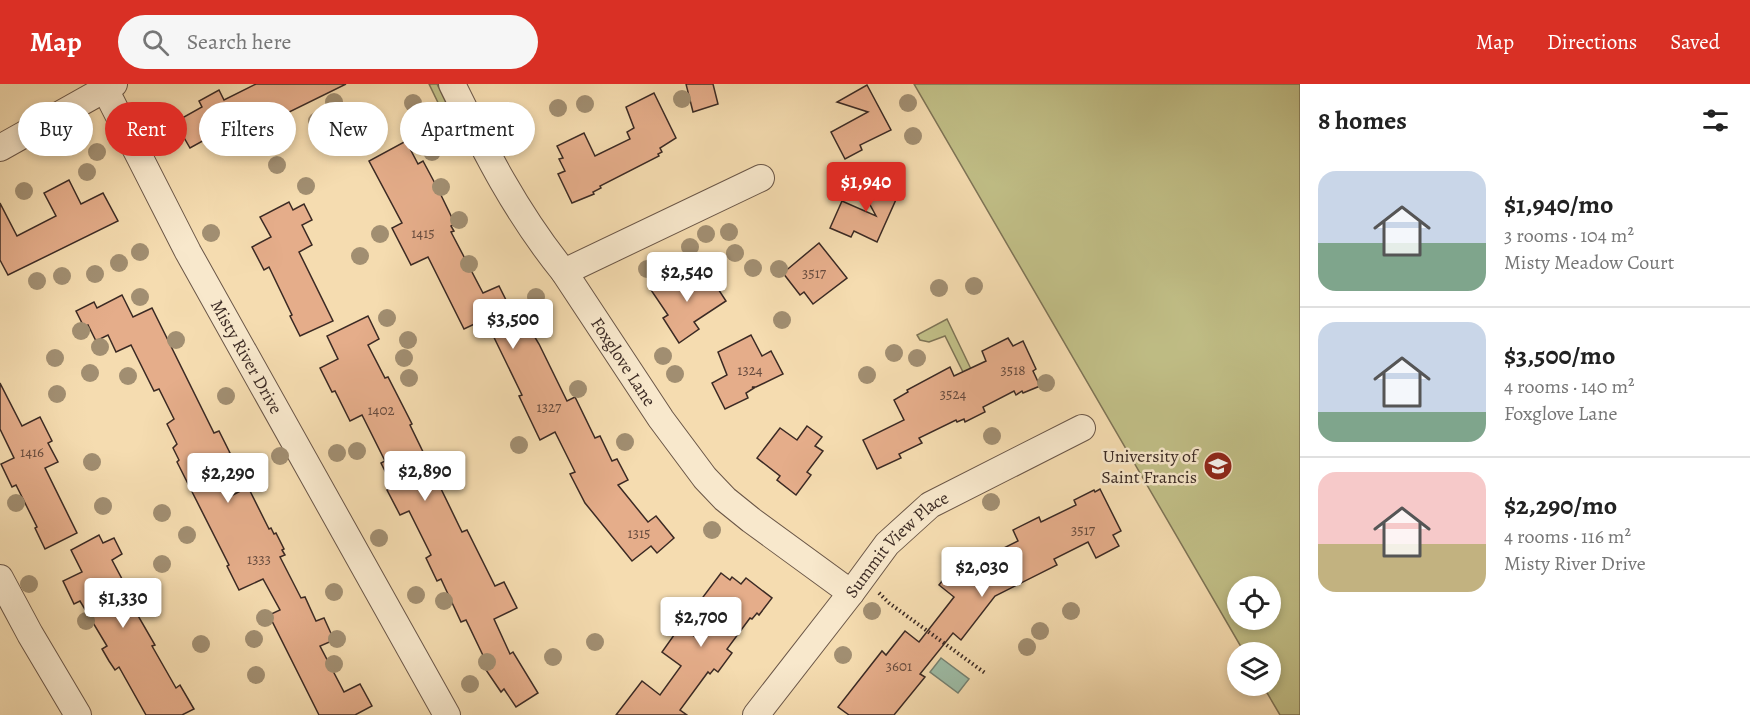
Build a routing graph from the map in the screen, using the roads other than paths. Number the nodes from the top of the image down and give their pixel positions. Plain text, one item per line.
1 (452, 84) edge
2 (110, 87) edge
3 (0, 148) edge
4 (761, 178) dead end
5 (564, 272) junction
6 (1082, 428) dead end
7 (0, 578) edge
8 (863, 590) junction
9 (78, 715) edge
10 (447, 715) edge
11 (756, 715) edge

1 - 5 street, Foxglove Lane
2 - 3 street
2 - 10 street, Misty River Drive
4 - 5 street
5 - 8 street, Foxglove Lane
6 - 8 street, Summit View Place
7 - 9 street
8 - 11 street, Summit View Place

